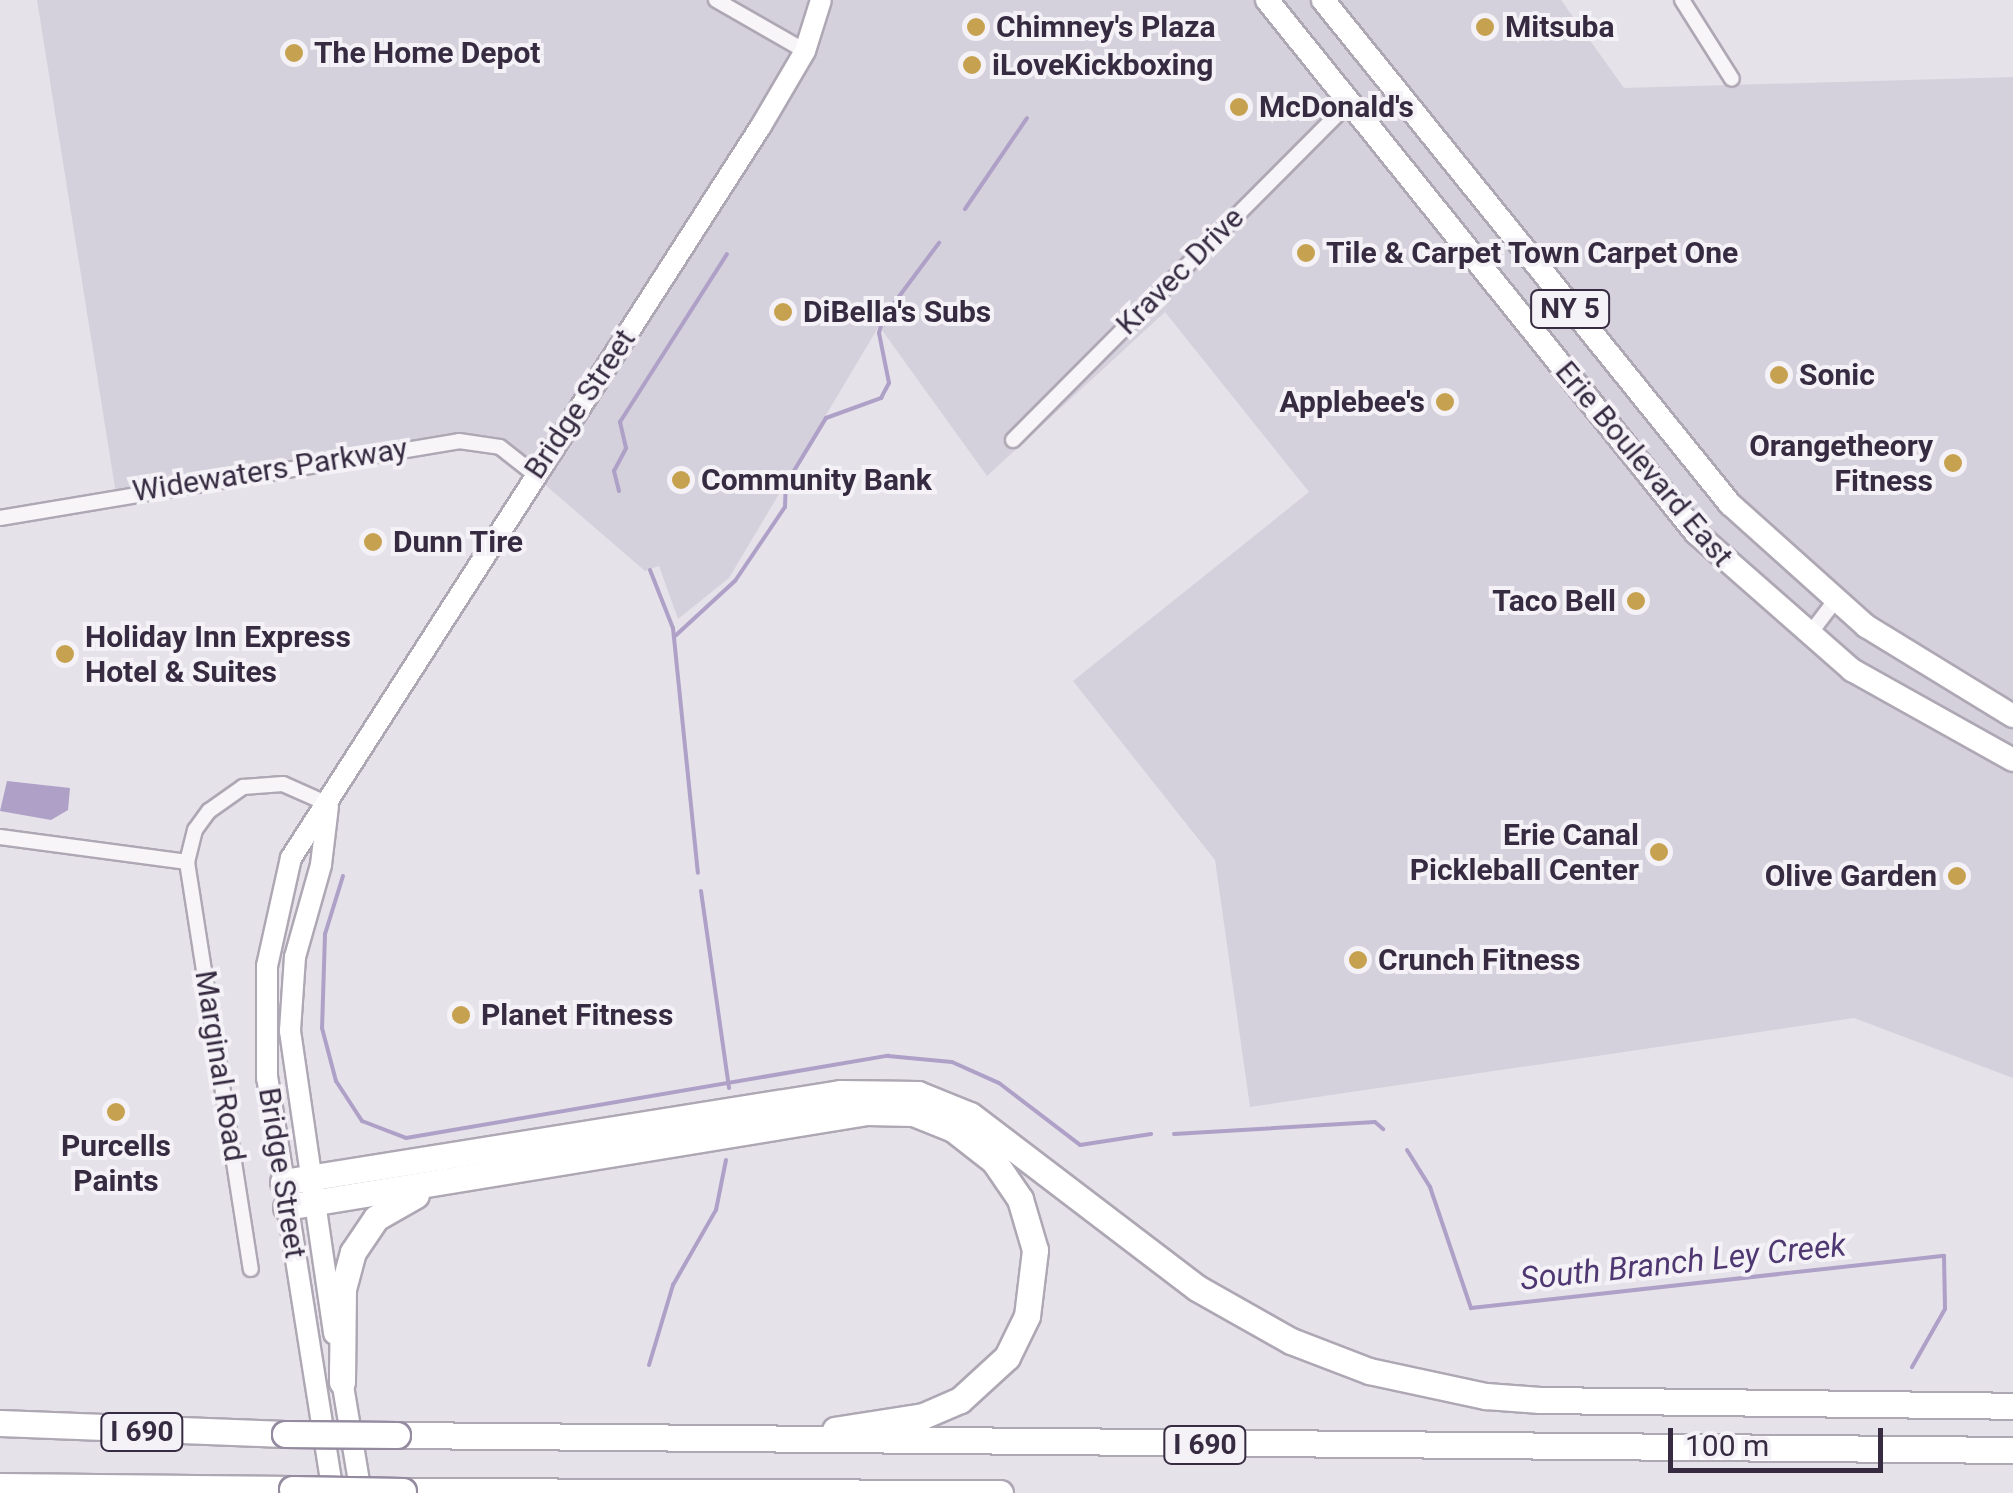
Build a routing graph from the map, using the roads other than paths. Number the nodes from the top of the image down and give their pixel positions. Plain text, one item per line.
1 (716, 0) edge
2 (821, 0) edge
3 (1267, 0) edge
4 (1322, 0) edge
5 (1682, 0) edge
6 (805, 51) junction
7 (1732, 79) dead end
8 (1349, 103) junction
9 (1012, 440) dead end
10 (533, 473) junction
11 (0, 518) edge
12 (1834, 602) junction
13 (1809, 635) junction
14 (2013, 716) edge
15 (2013, 760) edge
16 (328, 804) junction
17 (0, 837) edge
18 (187, 862) junction
19 (455, 1179) junction
20 (311, 1190) junction
21 (284, 1194) junction
22 (251, 1269) dead end
23 (342, 1382) junction
24 (2013, 1406) edge
25 (0, 1423) edge
26 (2013, 1439) edge
27 (759, 1440) junction
28 (1922, 1449) junction
29 (2013, 1450) edge
30 (0, 1486) edge
31 (402, 1491) edge
32 (332, 1493) edge
33 (361, 1493) edge
34 (618, 1493) edge
35 (1000, 1493) edge

1 - 6 street
2 - 6 main road, Bridge Street
3 - 8 main road, Erie Boulevard East / NY 5
4 - 12 main road, Erie Boulevard East / NY 5
5 - 7 street
6 - 10 main road, Bridge Street
8 - 9 street, Kravec Drive
8 - 13 main road, Erie Boulevard East / NY 5
10 - 11 street, Widewaters Parkway
10 - 16 main road, Bridge Street
12 - 13 street
12 - 14 main road, Erie Boulevard East / NY 5
13 - 15 main road, Erie Boulevard East / NY 5
16 - 18 street
16 - 20 main road, Bridge Street
16 - 21 main road, Bridge Street
17 - 18 street
18 - 22 street, Marginal Road
19 - 20 highway
19 - 23 highway
19 - 27 highway
20 - 21 highway
20 - 23 main road, Bridge Street
20 - 24 highway
21 - 32 main road, Bridge Street
23 - 33 main road, Bridge Street
25 - 27 highway, I 690, bridge
26 - 28 highway
27 - 28 highway, I 690
28 - 29 highway, I 690
30 - 31 highway, I 690, bridge
31 - 34 highway, I 690
34 - 35 highway, I 690

